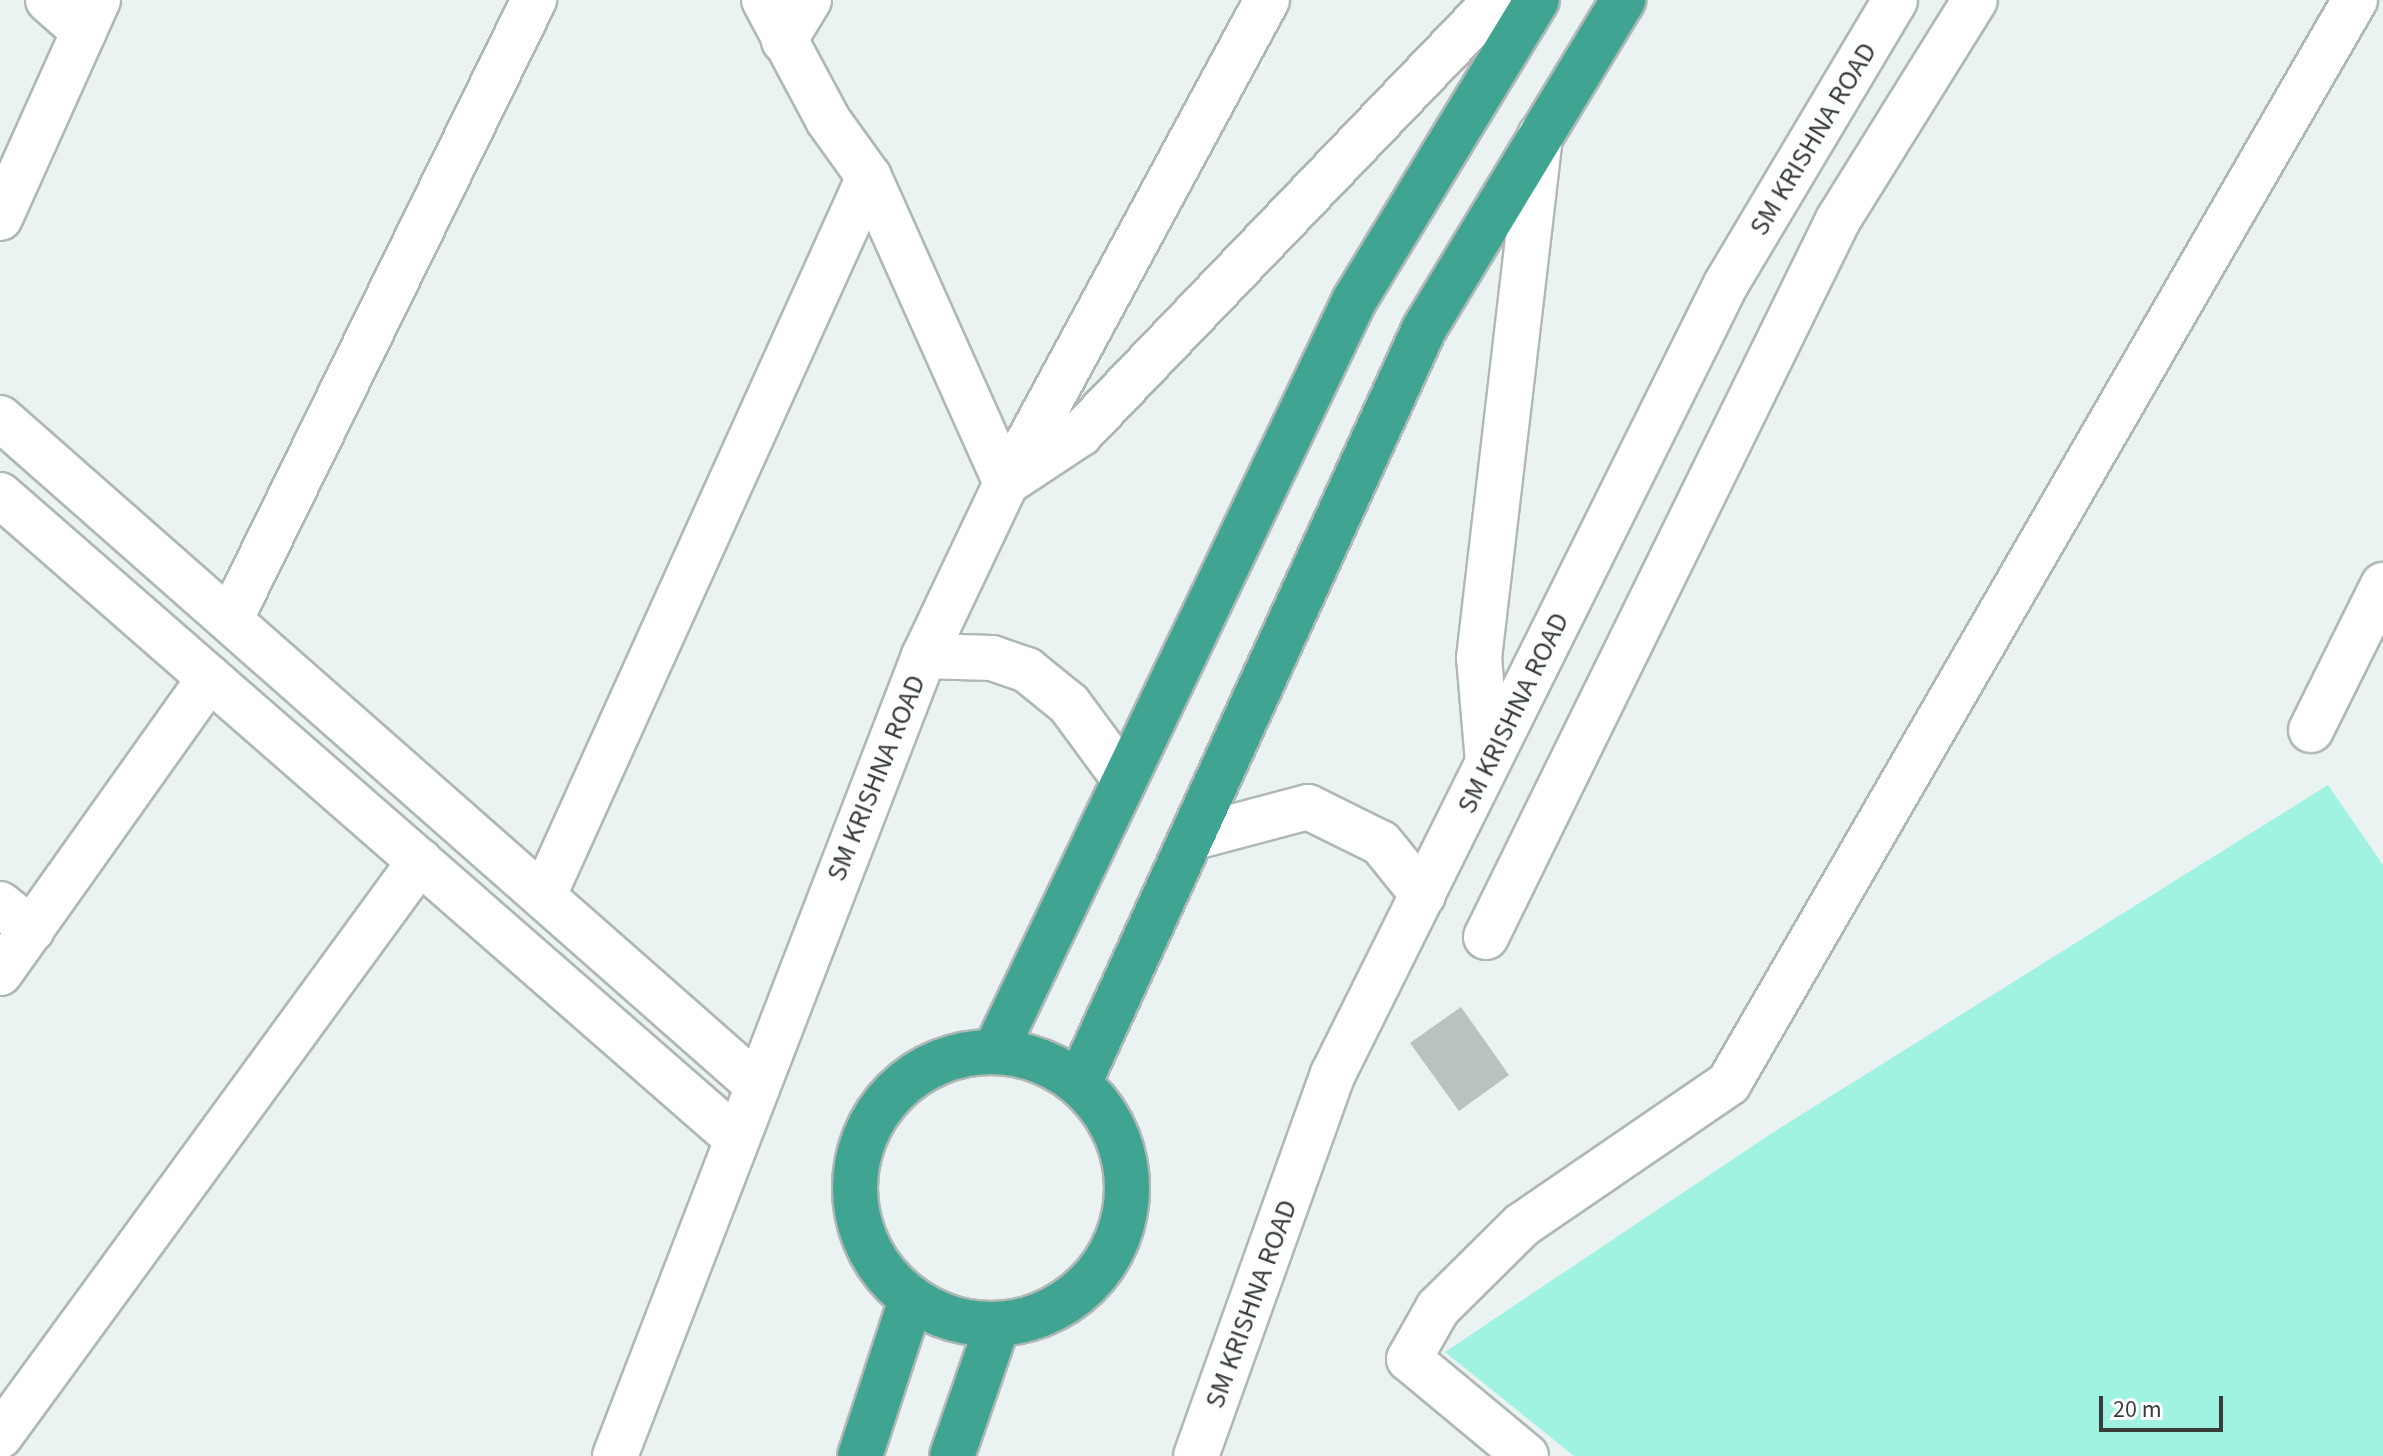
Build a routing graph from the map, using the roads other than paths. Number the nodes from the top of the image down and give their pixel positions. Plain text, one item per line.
1 (48, 0) edge
2 (534, 0) edge
3 (764, 0) edge
4 (809, 0) edge
5 (1267, 0) edge
6 (1496, 0) edge
7 (1537, 0) edge
8 (1623, 0) edge
9 (1895, 0) edge
10 (1975, 0) edge
11 (2355, 0) edge
12 (91, 16) edge
13 (784, 41) junction
14 (1540, 136) junction
15 (869, 177) junction
16 (0, 218) edge
17 (0, 418) edge
18 (1006, 483) junction
19 (0, 495) edge
20 (2383, 585) edge
21 (230, 620) junction
22 (924, 656) junction
23 (210, 678) junction
24 (2311, 730) dead end
25 (1488, 763) junction
26 (1125, 780) junction
27 (1191, 838) junction
28 (420, 861) junction
29 (544, 895) junction
30 (1423, 895) junction
31 (16, 917) edge
32 (1486, 937) dead end
33 (0, 973) edge
34 (995, 1051) junction
35 (1079, 1083) junction
36 (756, 1084) junction
37 (735, 1137) junction
38 (911, 1300) junction
39 (997, 1326) junction
40 (0, 1436) edge
41 (615, 1456) edge
42 (860, 1456) edge
43 (952, 1456) edge
44 (1196, 1456) edge
45 (1526, 1456) edge

1 - 12 street
2 - 21 street
3 - 13 street
4 - 13 street
5 - 18 street, SM KRISHNA ROAD
6 - 18 street
7 - 26 highway
8 - 14 highway
9 - 25 street, SM KRISHNA ROAD
10 - 32 street
11 - 45 street
12 - 16 street
13 - 15 street
14 - 25 street
14 - 27 highway
15 - 18 street
15 - 29 street
17 - 21 street
18 - 22 street, SM KRISHNA ROAD
19 - 23 street
20 - 24 street
21 - 29 street
22 - 26 street
22 - 36 street, SM KRISHNA ROAD
23 - 28 street
23 - 31 street
25 - 30 street, SM KRISHNA ROAD
26 - 34 highway
27 - 30 street
27 - 35 highway
28 - 37 street
28 - 40 street
29 - 36 street
30 - 44 street, SM KRISHNA ROAD
31 - 33 street
34 - 35 highway
34 - 38 highway
35 - 39 highway
36 - 37 street, SM KRISHNA ROAD
37 - 41 street, SM KRISHNA ROAD
38 - 39 highway
38 - 42 highway
39 - 43 highway

